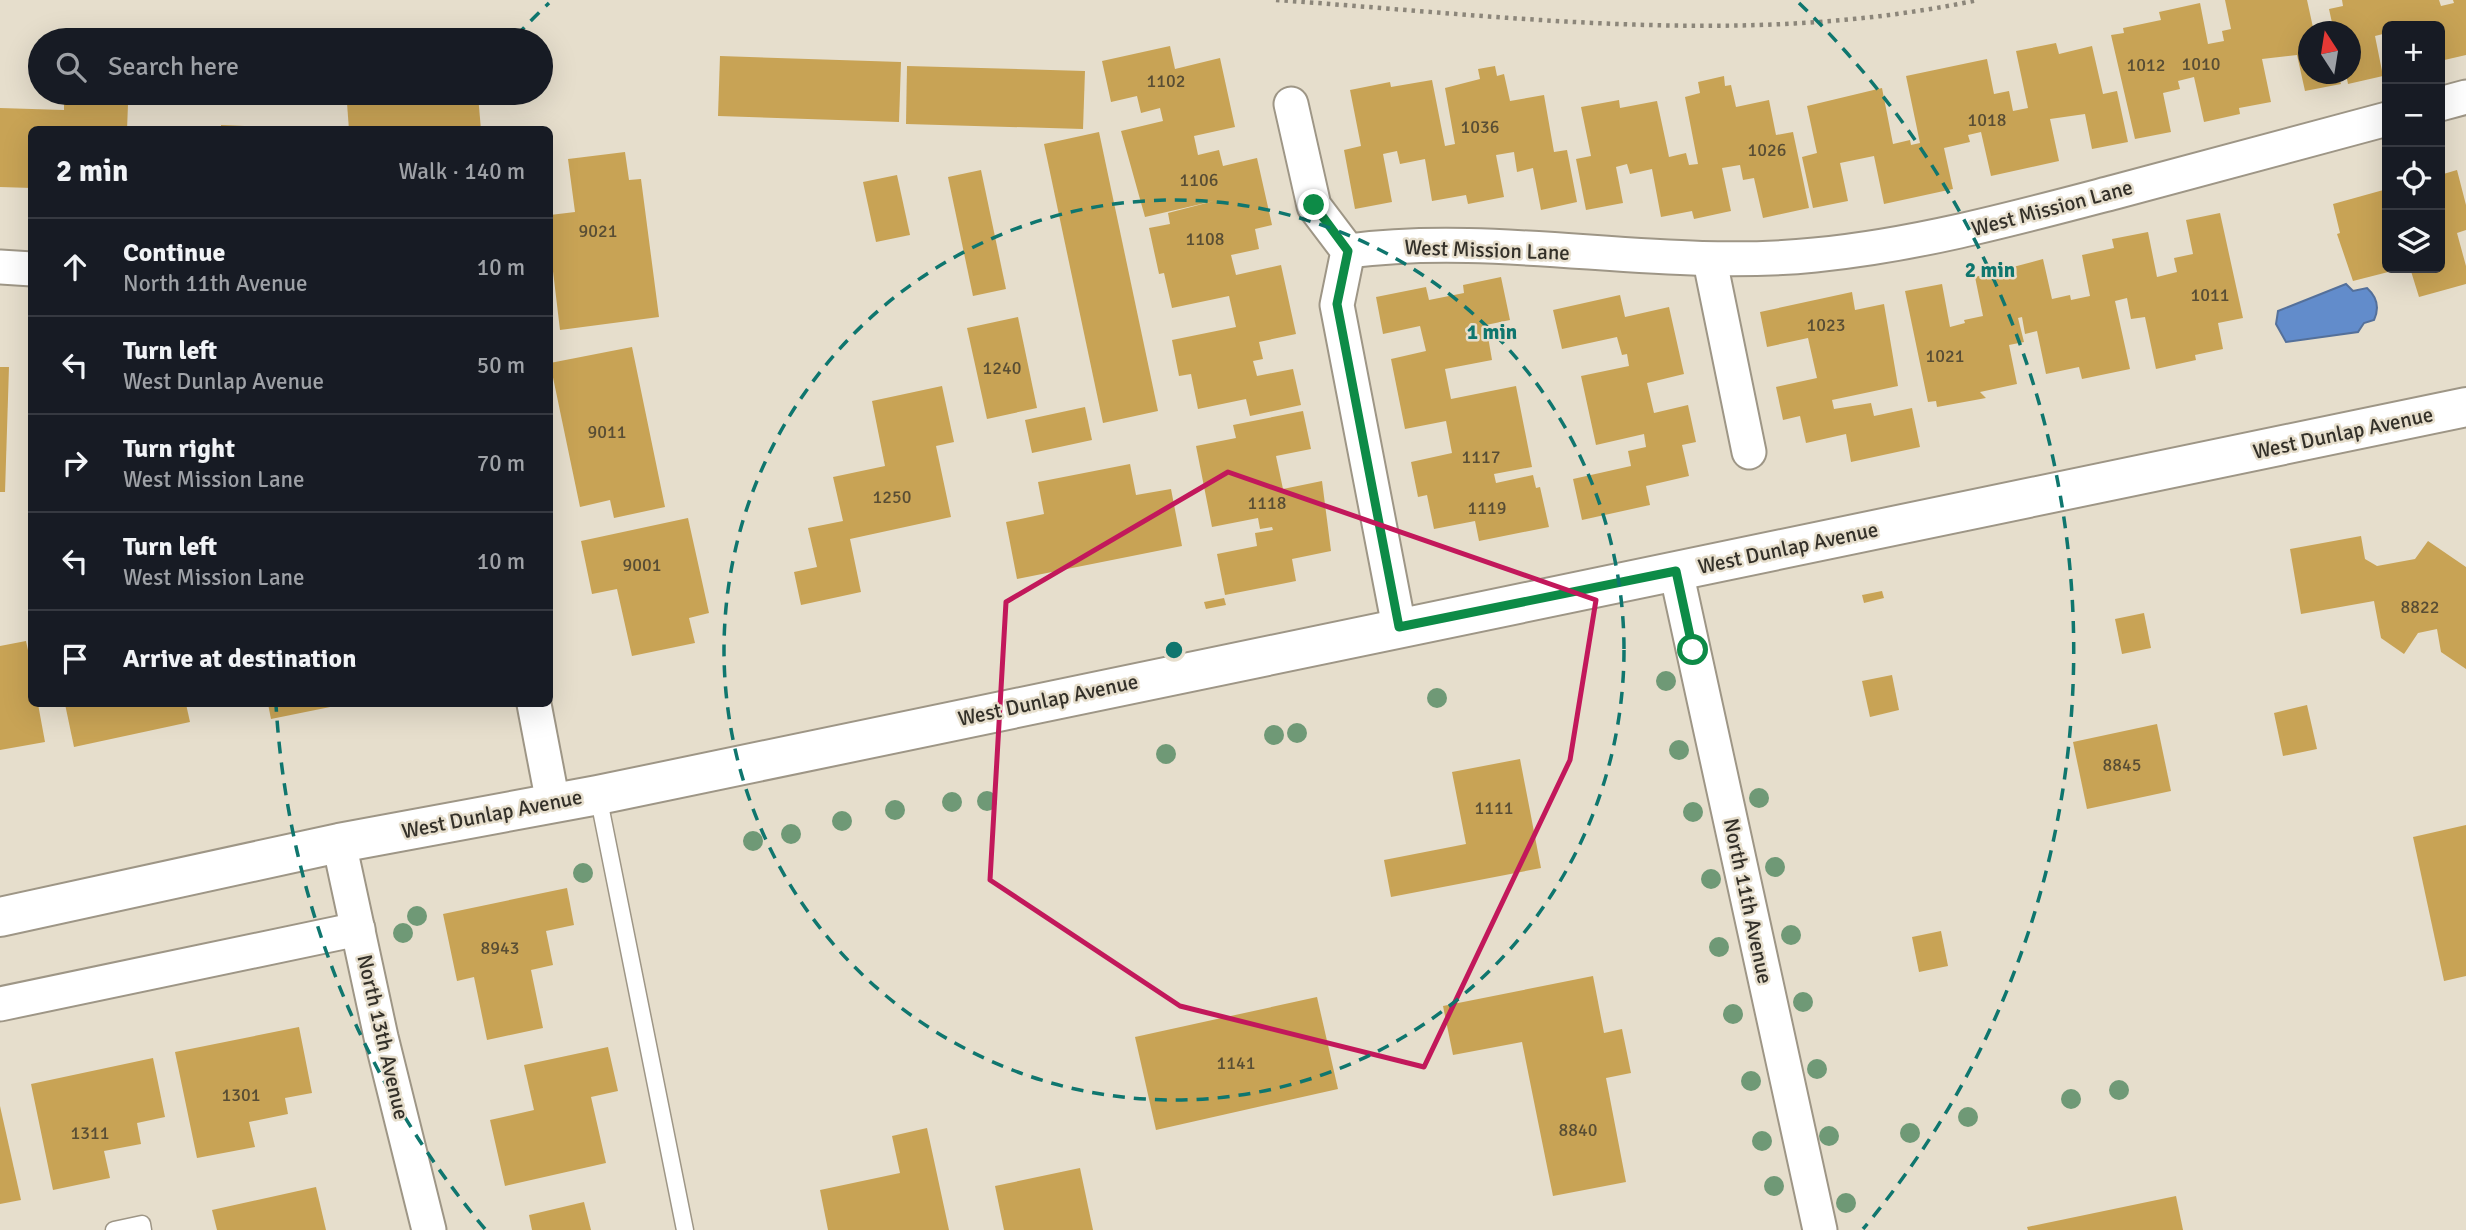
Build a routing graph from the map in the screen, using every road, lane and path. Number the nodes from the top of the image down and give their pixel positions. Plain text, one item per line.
1 (1276, 0) edge
2 (1978, 0) edge
3 (2466, 97) edge
4 (2445, 103) edge
5 (1291, 104) dead end
6 (2382, 119) edge
7 (1348, 251) junction
8 (1710, 261) junction
9 (0, 267) edge
10 (28, 269) edge
11 (2466, 407) edge
12 (1748, 452) dead end
13 (1676, 571) junction
14 (1399, 627) junction
15 (535, 707) edge
16 (598, 794) junction
17 (553, 803) junction
18 (340, 843) junction
19 (0, 917) edge
20 (358, 929) junction
21 (0, 1004) edge
22 (114, 1230) edge
23 (143, 1230) edge
24 (429, 1230) edge
25 (685, 1230) edge
26 (1820, 1230) edge

1 - 2 path
3 - 4 street
5 - 7 street
6 - 8 street, West Mission Lane
7 - 8 street, West Mission Lane
7 - 14 street
8 - 12 street
9 - 10 street
11 - 13 main road, West Dunlap Avenue
13 - 14 main road, West Dunlap Avenue
13 - 26 street, North 11th Avenue
14 - 16 main road, West Dunlap Avenue
15 - 17 street
16 - 17 main road, West Dunlap Avenue
16 - 25 lane
17 - 18 main road, West Dunlap Avenue
18 - 19 main road, West Dunlap Avenue
18 - 20 street, North 13th Avenue
20 - 21 street
20 - 24 street, North 13th Avenue
22 - 23 lane

